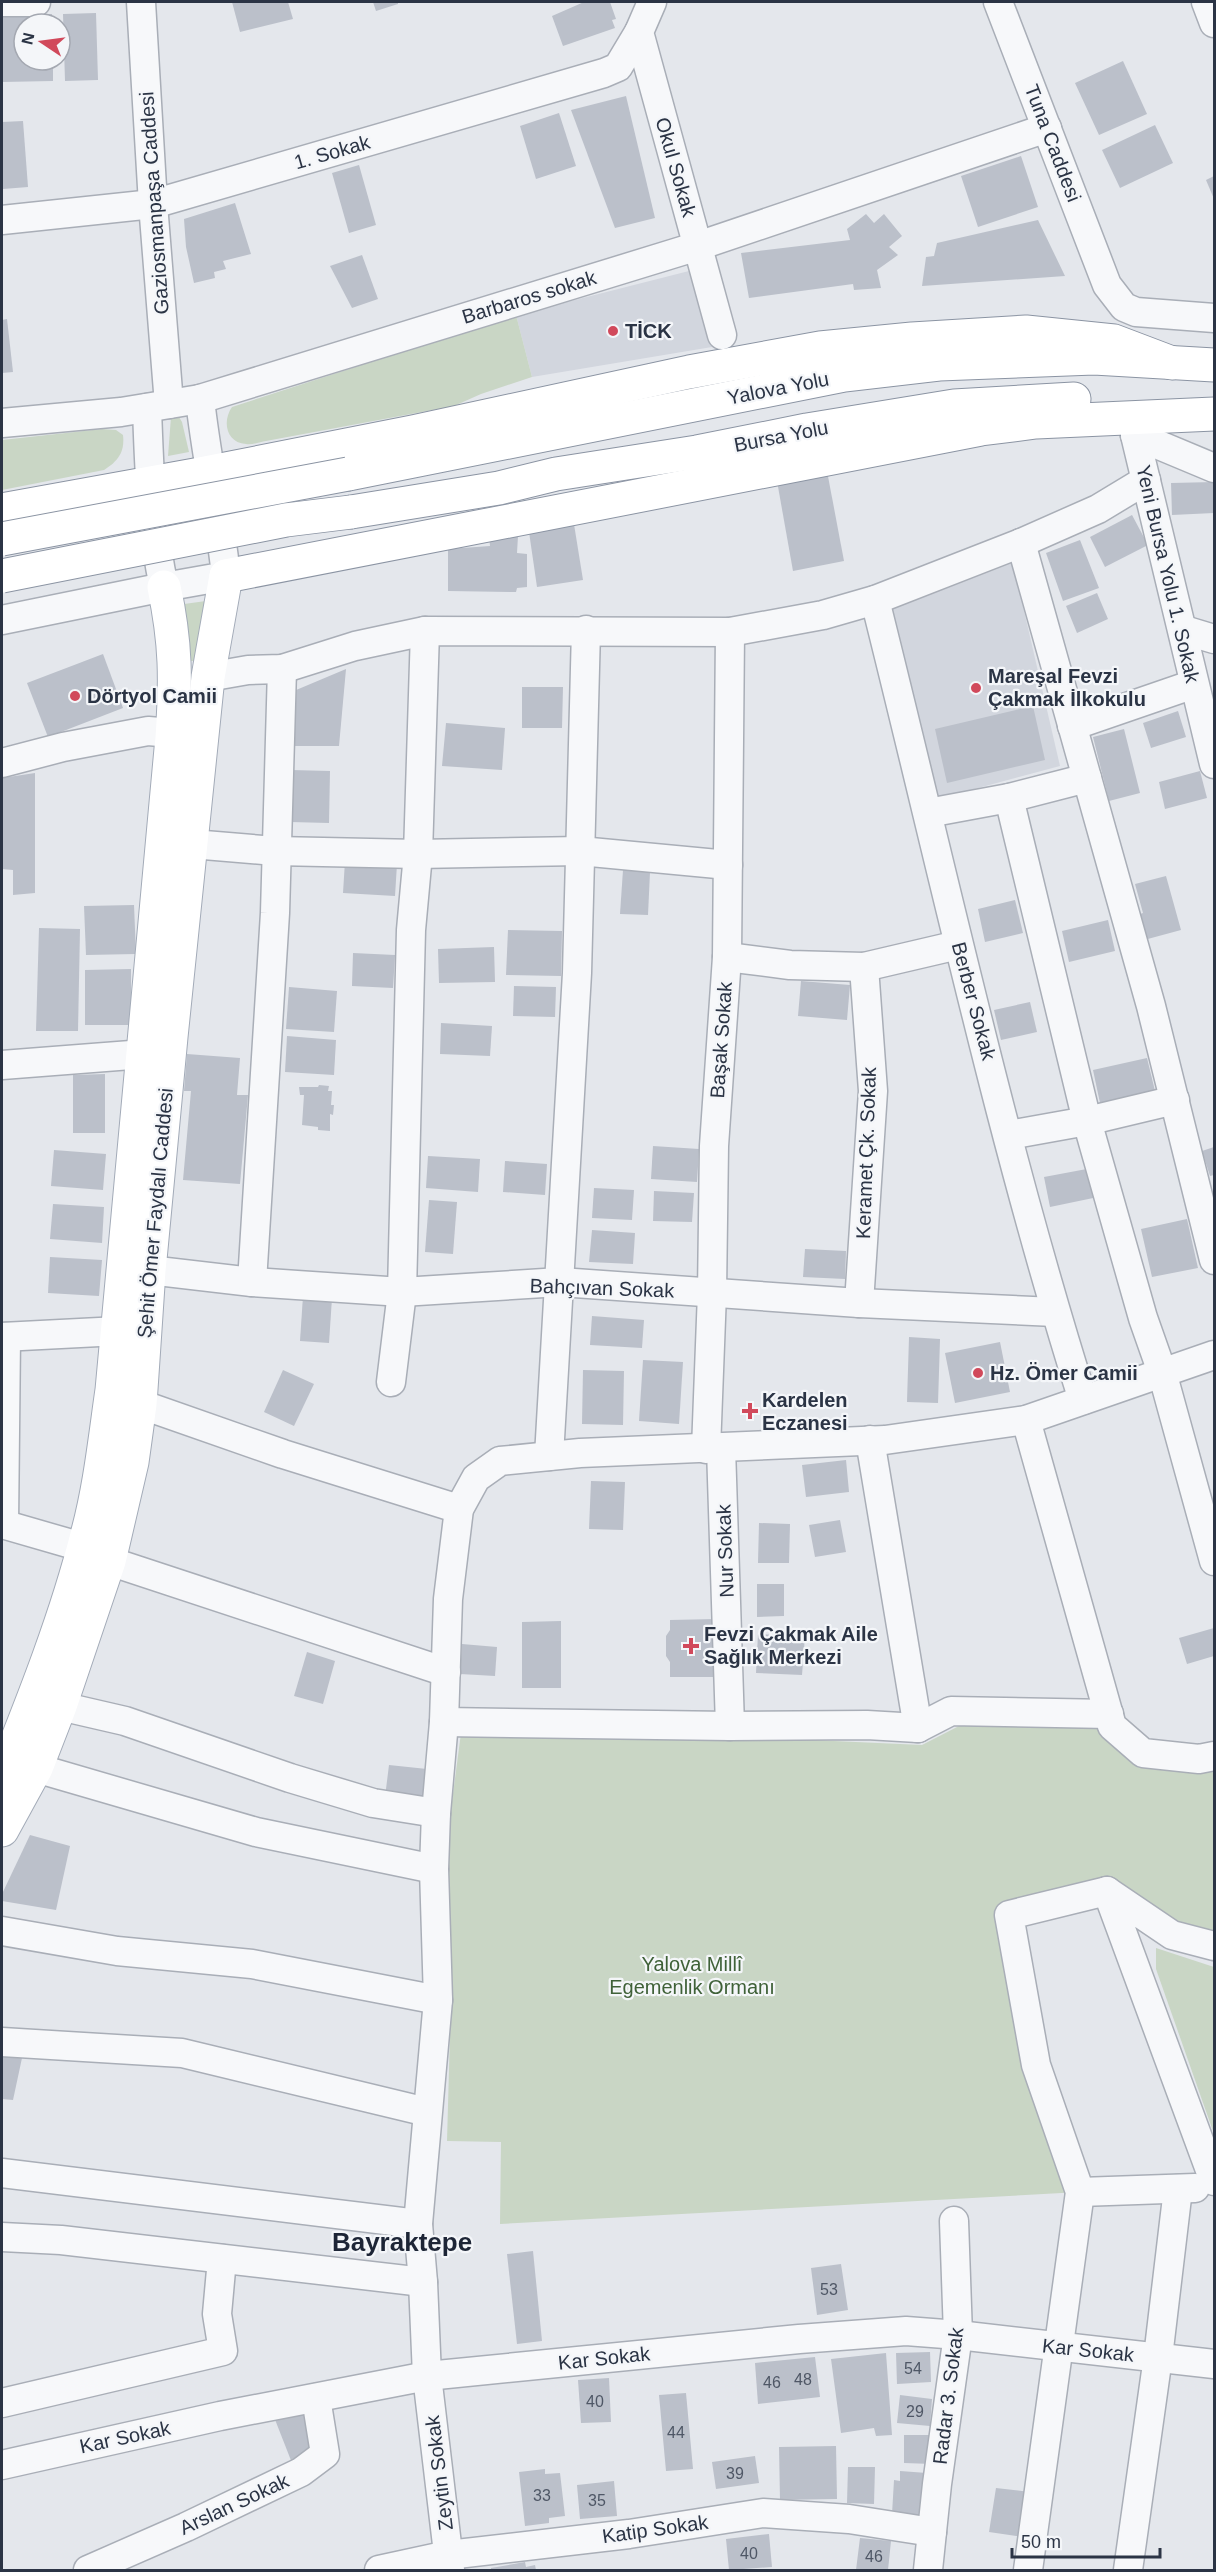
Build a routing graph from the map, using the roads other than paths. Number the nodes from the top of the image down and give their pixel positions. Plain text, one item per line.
1 (2, 2) edge
2 (36, 2) edge
3 (141, 2) edge
4 (652, 2) edge
5 (998, 2) edge
6 (1206, 2) edge
7 (1215, 23) edge
8 (639, 32) junction
9 (1047, 128) junction
10 (153, 204) junction
11 (2, 220) edge
12 (698, 246) junction
13 (1215, 318) edge
14 (722, 334) dead end
15 (1172, 363) junction
16 (1215, 366) edge
17 (200, 399) junction
18 (1215, 405) edge
19 (146, 408) junction
20 (1215, 414) edge
21 (2, 423) edge
22 (1135, 426) junction
23 (1215, 468) edge
24 (211, 470) junction
25 (1146, 480) junction
26 (150, 482) junction
27 (2, 510) edge
28 (2, 539) edge
29 (1021, 543) junction
30 (2, 576) edge
31 (226, 576) junction
32 (164, 586) junction
33 (875, 600) junction
34 (2, 620) edge
35 (585, 630) junction
36 (1184, 630) junction
37 (425, 631) junction
38 (730, 632) junction
39 (1215, 639) edge
40 (282, 669) junction
41 (208, 677) junction
42 (1194, 684) junction
43 (1072, 726) junction
44 (172, 738) junction
45 (2, 763) edge
46 (1215, 764) edge
47 (1087, 778) junction
48 (1009, 798) junction
49 (928, 813) junction
50 (192, 844) junction
51 (275, 851) junction
52 (580, 851) junction
53 (418, 854) junction
54 (728, 865) junction
55 (958, 945) junction
56 (727, 957) junction
57 (864, 967) junction
58 (144, 1054) junction
59 (2, 1065) edge
60 (1175, 1100) junction
61 (1087, 1121) junction
62 (1009, 1135) junction
63 (1215, 1260) edge
64 (149, 1270) junction
65 (252, 1281) junction
66 (560, 1282) junction
67 (402, 1292) junction
68 (712, 1293) junction
69 (859, 1303) junction
70 (1055, 1312) junction
71 (119, 1331) junction
72 (4, 1337) edge
73 (1215, 1355) edge
74 (1162, 1372) junction
75 (391, 1382) dead end
76 (1083, 1400) junction
77 (140, 1404) junction
78 (1026, 1420) junction
79 (870, 1440) junction
80 (714, 1448) junction
81 (549, 1456) junction
82 (459, 1509) junction
83 (3, 1524) edge
84 (95, 1558) junction
85 (1215, 1561) edge
86 (446, 1672) junction
87 (60, 1706) junction
88 (1109, 1714) junction
89 (444, 1722) junction
90 (730, 1726) junction
91 (918, 1728) junction
92 (1215, 1756) edge
93 (36, 1768) junction
94 (2, 1778) edge
95 (436, 1813) junction
96 (2, 1830) edge
97 (434, 1869) junction
98 (1107, 1891) junction
99 (2, 1931) edge
100 (1215, 1946) edge
101 (438, 2000) junction
102 (2, 2042) edge
103 (427, 2112) junction
104 (2, 2173) edge
105 (1215, 2181) edge
106 (1215, 2188) edge
107 (1178, 2189) junction
108 (1080, 2192) junction
109 (954, 2221) dead end
110 (418, 2224) junction
111 (2, 2237) edge
112 (222, 2259) junction
113 (423, 2282) junction
114 (958, 2335) junction
115 (1058, 2348) junction
116 (1158, 2357) junction
117 (1215, 2364) edge
118 (428, 2376) junction
119 (315, 2398) junction
120 (2, 2403) edge
121 (2, 2465) edge
122 (932, 2532) junction
123 (449, 2563) edge
124 (88, 2571) edge
125 (379, 2571) edge
126 (928, 2571) edge
127 (1028, 2571) edge
128 (1128, 2571) edge

1 - 2 street
3 - 10 street, Gaziosmanpaşa Caddesi
4 - 8 street
5 - 9 street, Tuna Caddesi
6 - 7 street
8 - 10 street, 1. Sokak
8 - 12 street, Okul Sokak
9 - 12 street, Barbaros sokak
9 - 13 street, Tuna Caddesi
10 - 11 street, 1. Sokak
10 - 19 street, Gaziosmanpaşa Caddesi
12 - 14 street, Okul Sokak
12 - 17 street, Barbaros sokak
15 - 16 main road, Yalova Yolu
15 - 24 main road
15 - 28 main road, Yalova Yolu, bridge
17 - 19 street, Barbaros sokak
17 - 24 street
18 - 30 main road, Bursa Yolu, bridge
19 - 21 street, Barbaros sokak
19 - 26 street, Gaziosmanpaşa Caddesi
20 - 22 main road
22 - 23 street
22 - 25 street, Yeni Bursa Yolu 1. Sokak
22 - 31 main road
24 - 26 main road
24 - 31 street
25 - 29 street
25 - 36 street, Yeni Bursa Yolu 1. Sokak
26 - 27 main road
26 - 32 street, Gaziosmanpaşa Caddesi
29 - 33 street
29 - 43 street
31 - 32 street
31 - 41 main road, Şehit Ömer Faydalı Caddesi
32 - 34 street
32 - 44 main road, Şehit Ömer Faydalı Caddesi
33 - 38 street
33 - 49 street, Berber Sokak
35 - 37 street
35 - 38 street
35 - 52 street
36 - 39 street
36 - 42 street, Yeni Bursa Yolu 1. Sokak
37 - 40 street
37 - 53 street
38 - 54 street, Başak Sokak
40 - 41 street
40 - 51 street
41 - 50 main road, Şehit Ömer Faydalı Caddesi
42 - 43 street
42 - 46 street, Yeni Bursa Yolu 1. Sokak
43 - 47 street
44 - 45 street
44 - 58 main road, Şehit Ömer Faydalı Caddesi
47 - 48 street
47 - 60 street
48 - 49 street
48 - 61 street
49 - 55 street, Berber Sokak
50 - 51 street
50 - 64 main road, Şehit Ömer Faydalı Caddesi
51 - 53 street
51 - 65 street
52 - 53 street
52 - 54 street
52 - 66 street
53 - 67 street
54 - 56 street, Başak Sokak
55 - 57 street
55 - 62 street, Berber Sokak
56 - 57 street
56 - 68 street, Başak Sokak
57 - 69 street, Keramet Çk. Sokak
58 - 59 street
58 - 71 main road, Şehit Ömer Faydalı Caddesi
60 - 61 street
60 - 63 street
61 - 62 street
61 - 74 street
62 - 70 street, Berber Sokak
64 - 65 street, Bahçıvan Sokak
64 - 77 main road, Şehit Ömer Faydalı Caddesi
65 - 67 street, Bahçıvan Sokak
66 - 67 street, Bahçıvan Sokak
66 - 68 street, Bahçıvan Sokak
66 - 81 street
67 - 75 street
68 - 69 street, Bahçıvan Sokak
68 - 80 street, Başak Sokak
69 - 70 street, Bahçıvan Sokak
70 - 76 street, Berber Sokak
71 - 72 street
71 - 84 main road, Şehit Ömer Faydalı Caddesi
72 - 83 street
73 - 74 street
74 - 76 street
74 - 85 street
76 - 78 street
77 - 82 street
77 - 84 main road, Şehit Ömer Faydalı Caddesi
78 - 79 street
78 - 88 street
79 - 80 street
79 - 91 street
80 - 81 street
80 - 90 street, Nur Sokak
81 - 82 street
82 - 86 street, Zeytin Sokak
83 - 84 street
84 - 86 street
84 - 87 main road, Şehit Ömer Faydalı Caddesi
84 - 94 main road, Şehit Ömer Faydalı Caddesi
86 - 89 street, Zeytin Sokak
87 - 93 main road, Şehit Ömer Faydalı Caddesi
87 - 95 street
88 - 91 street
88 - 92 street
89 - 90 street
89 - 95 street, Zeytin Sokak
90 - 91 street
93 - 96 main road, Şehit Ömer Faydalı Caddesi
93 - 97 street
95 - 97 street, Zeytin Sokak
97 - 101 street, Zeytin Sokak
98 - 100 street
98 - 105 street
98 - 108 street
99 - 101 street
101 - 103 street, Zeytin Sokak
102 - 103 street
103 - 110 street, Zeytin Sokak
104 - 110 street
106 - 107 street
107 - 108 street
107 - 116 street
108 - 115 street
109 - 114 street, Radar 3. Sokak
110 - 113 street, Zeytin Sokak
111 - 112 street
112 - 113 street
112 - 120 street
113 - 118 street, Zeytin Sokak
114 - 115 street, Kar Sokak
114 - 118 street, Kar Sokak
114 - 122 street, Radar 3. Sokak
115 - 116 street, Kar Sokak
115 - 127 street
116 - 117 street, Kar Sokak
116 - 128 street
118 - 119 street, Kar Sokak
118 - 123 street, Zeytin Sokak
119 - 121 street, Kar Sokak
119 - 124 street, Arslan Sokak
122 - 123 street, Katip Sokak
122 - 126 street, Radar 3. Sokak
123 - 125 street, Katip Sokak

